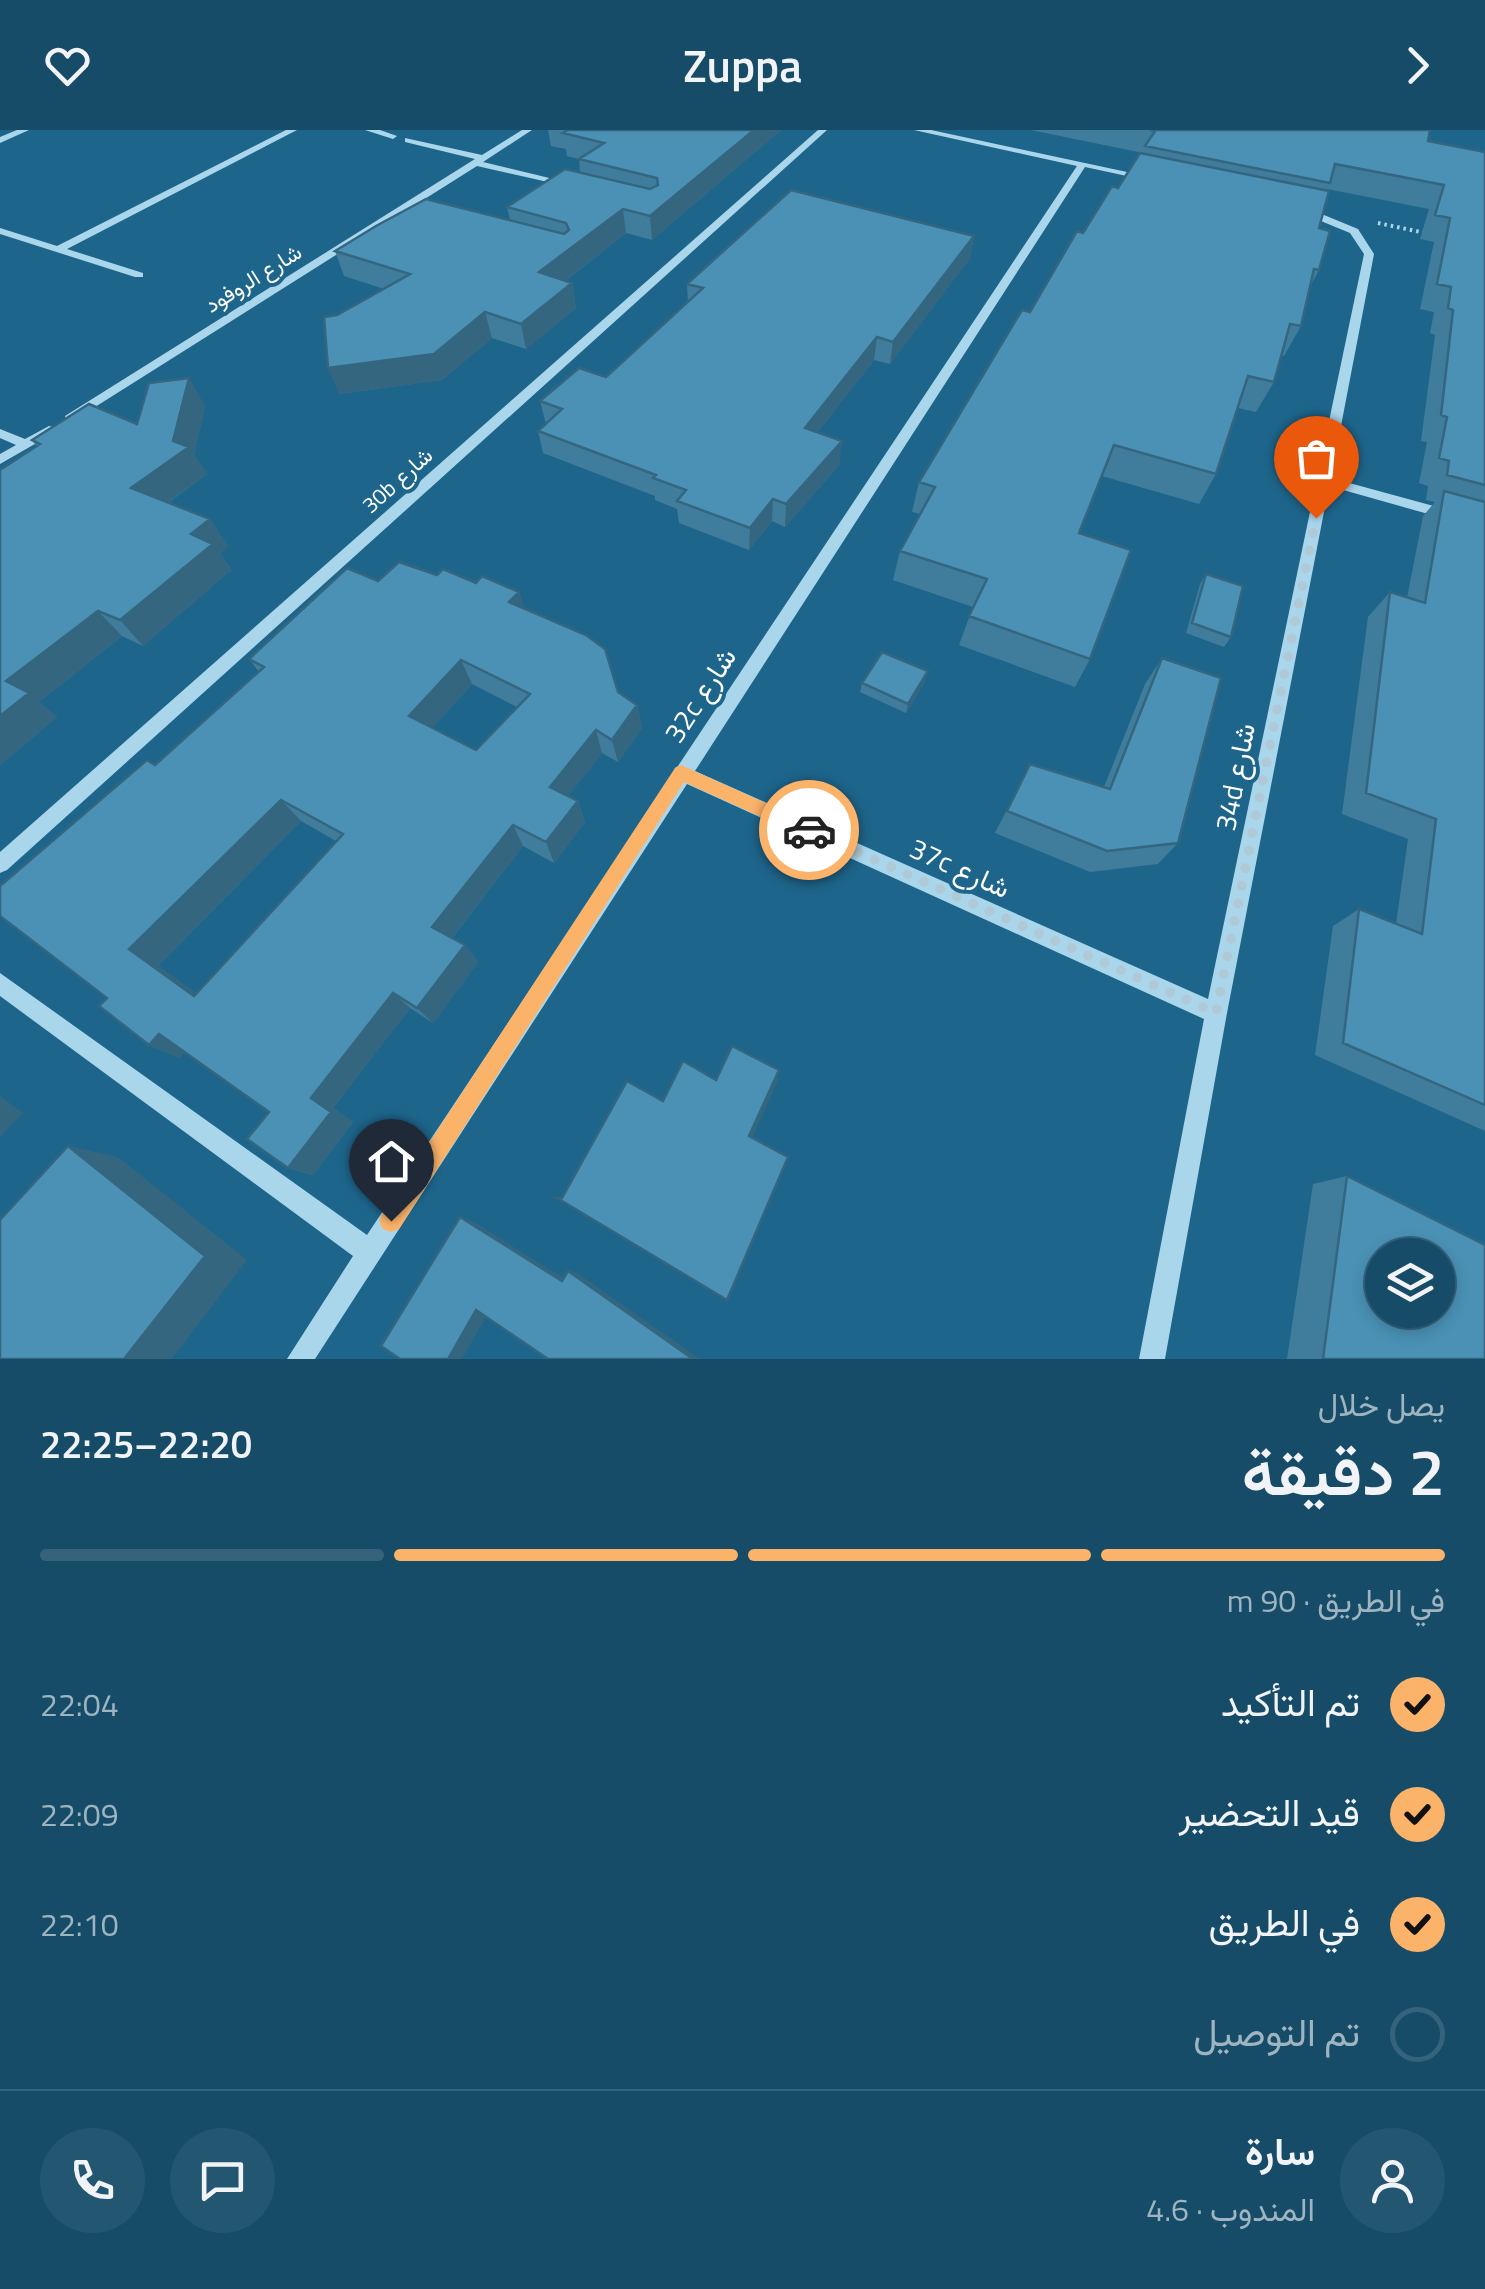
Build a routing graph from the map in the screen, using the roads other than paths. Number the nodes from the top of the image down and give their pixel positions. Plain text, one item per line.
1 (25, 130) edge
2 (293, 130) edge
3 (369, 130) edge
4 (528, 130) edge
5 (823, 130) edge
6 (918, 130) edge
7 (392, 136) dead end
8 (0, 140) edge
9 (408, 140) dead end
10 (479, 161) junction
11 (1083, 164) junction
12 (1162, 180) edge
13 (580, 188) edge
14 (403, 208) junction
15 (1298, 209) edge
16 (420, 213) edge
17 (0, 230) edge
18 (58, 249) junction
19 (139, 275) dead end
20 (0, 433) edge
21 (26, 444) junction
22 (0, 460) edge
23 (1323, 480) junction
24 (1485, 525) edge
25 (681, 772) junction
26 (0, 864) edge
27 (0, 984) edge
28 (1216, 1013) junction
29 (370, 1253) junction
30 (300, 1359) edge
31 (1152, 1359) edge

1 - 8 street
2 - 18 street
3 - 7 street
4 - 10 street, شارع الروفود
5 - 26 street, 30b شارع
6 - 11 street
9 - 10 street
10 - 13 street
10 - 14 street, شارع الروفود
11 - 12 street
11 - 25 street, 32c شارع
14 - 16 street
14 - 21 street, شارع الروفود
15 - 23 street, 34d شارع
17 - 18 street
18 - 19 street
20 - 21 street
21 - 22 street, شارع الروفود
23 - 24 street
23 - 28 street, 34d شارع
25 - 28 street, 37c شارع
25 - 29 street, 32c شارع
27 - 29 street
28 - 31 street, 34d شارع
29 - 30 street, 32c شارع

